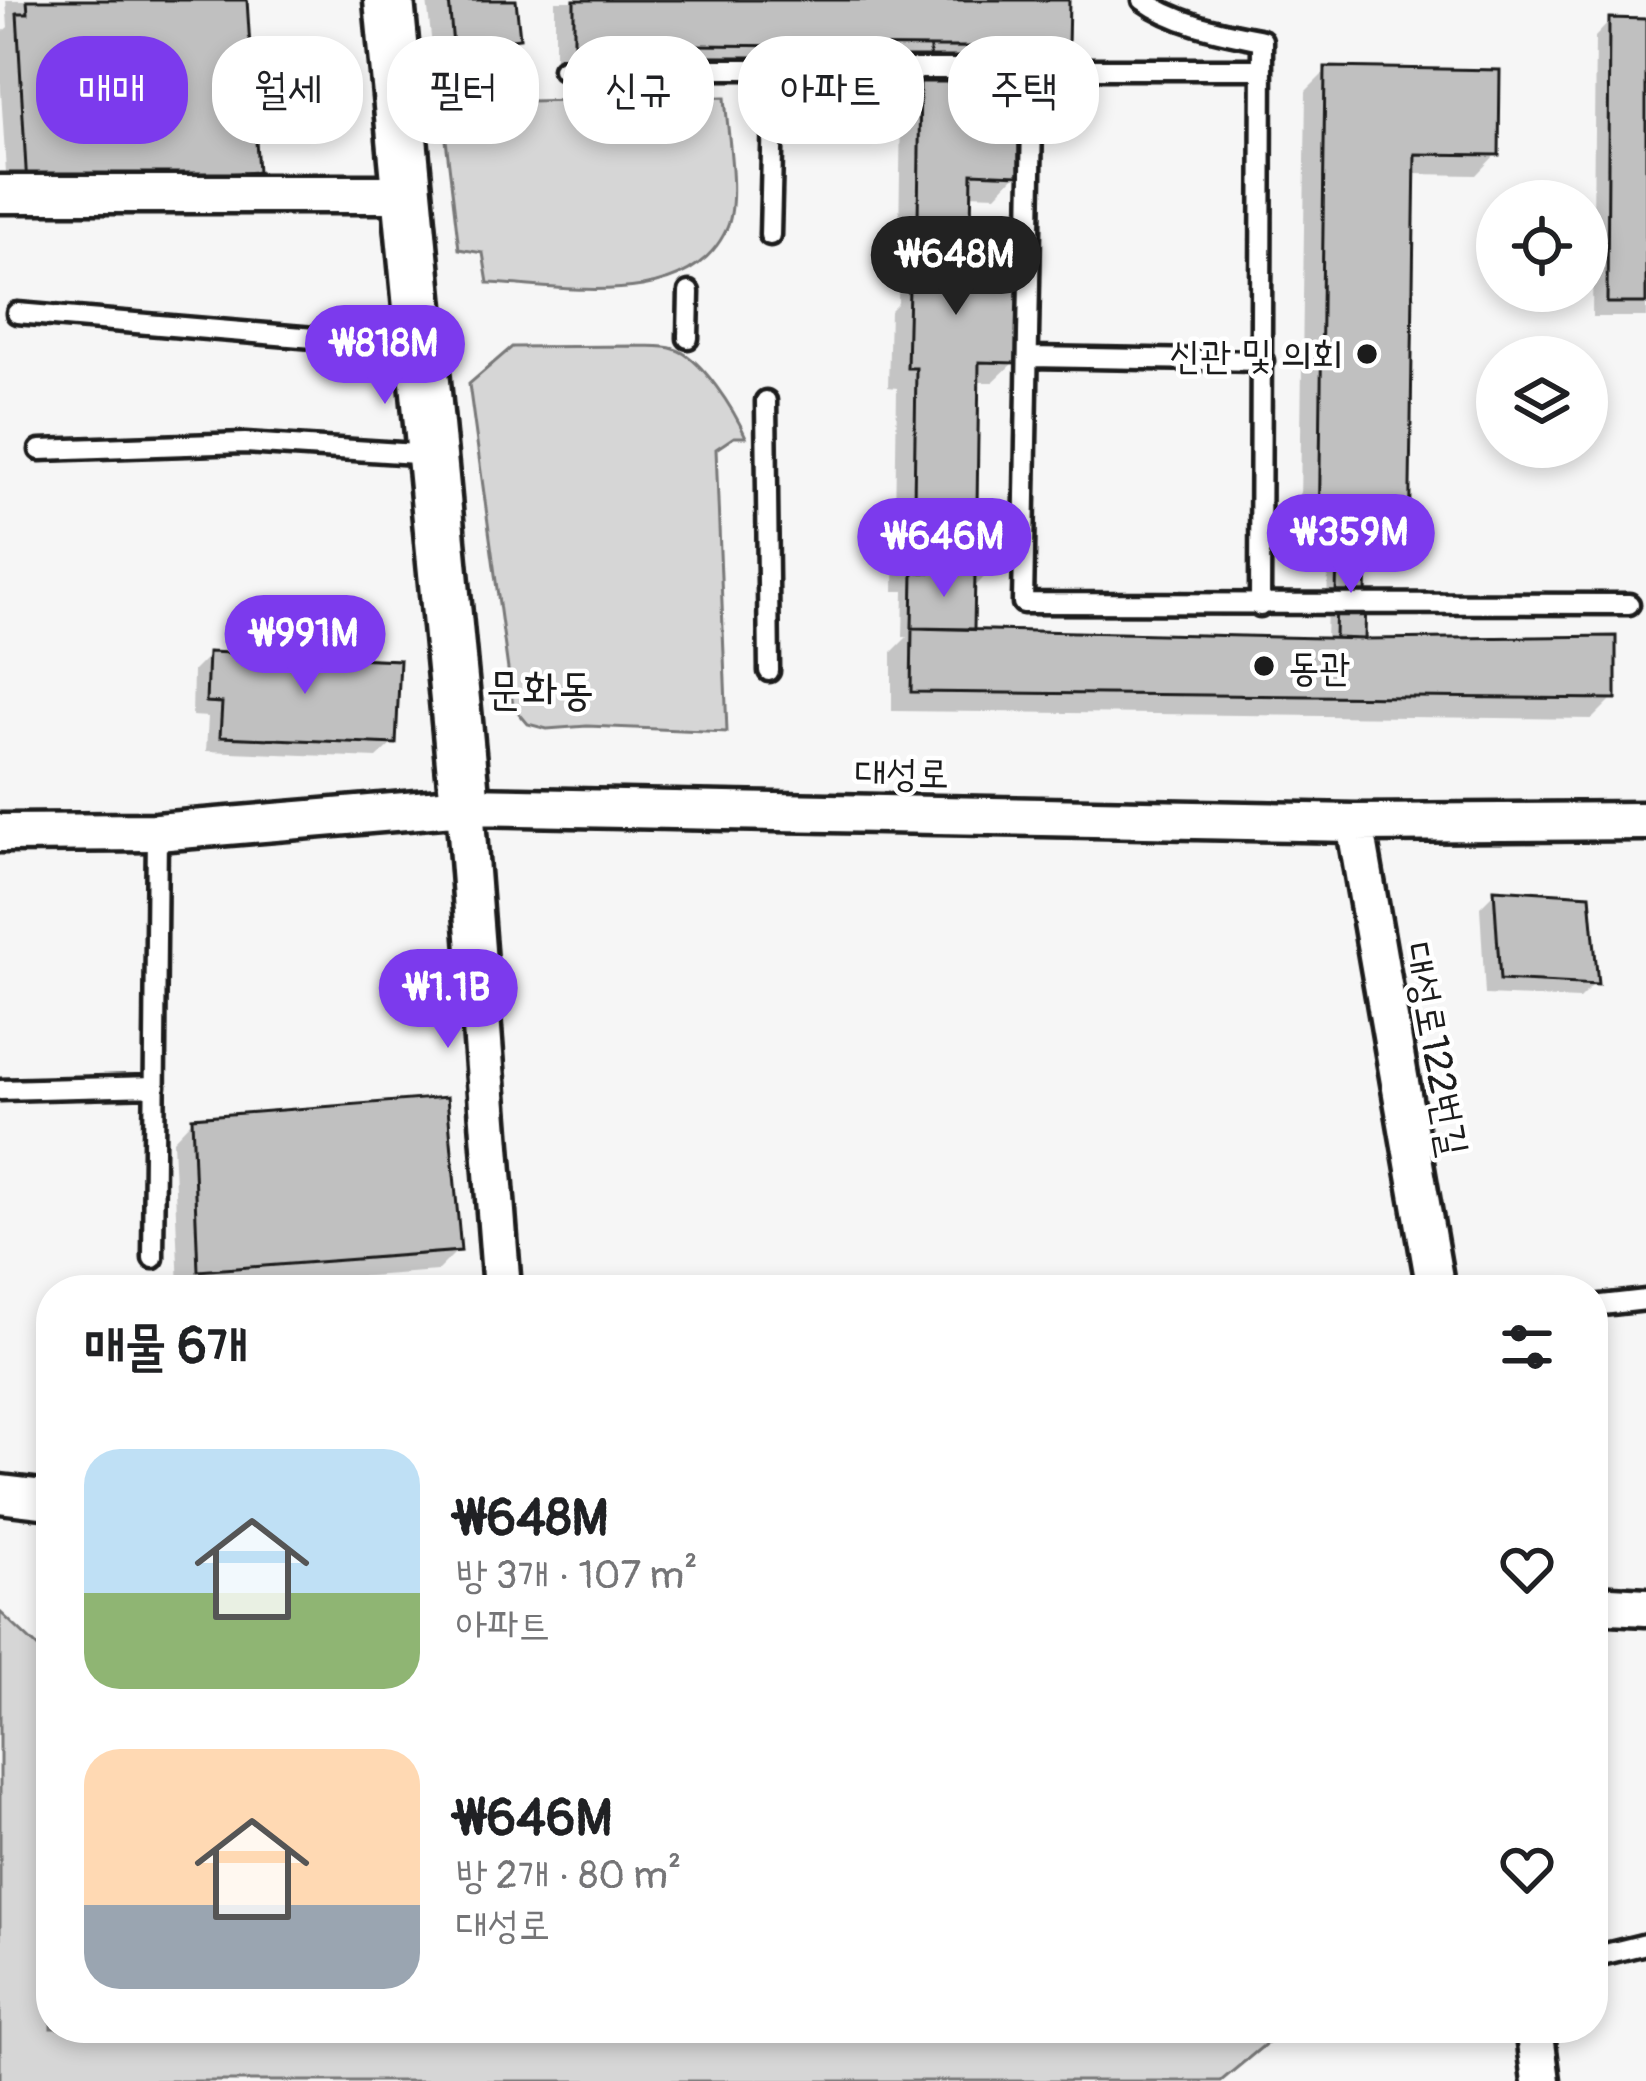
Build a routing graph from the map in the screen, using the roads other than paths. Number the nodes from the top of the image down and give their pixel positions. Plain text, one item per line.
1 (388, 0) edge
2 (1143, 0) edge
3 (1099, 68) edge
4 (1262, 70) junction
5 (772, 144) edge
6 (1033, 144) edge
7 (0, 194) edge
8 (407, 194) junction
9 (770, 235) dead end
10 (689, 292) dead end
11 (17, 314) dead end
12 (688, 338) dead end
13 (421, 347) junction
14 (1030, 357) junction
15 (1263, 361) junction
16 (766, 401) dead end
17 (40, 450) dead end
18 (431, 455) junction
19 (1628, 604) dead end
20 (1261, 606) junction
21 (769, 671) dead end
22 (465, 806) junction
23 (1646, 821) edge
24 (1355, 823) junction
25 (158, 832) junction
26 (0, 833) edge
27 (155, 1086) junction
28 (0, 1090) edge
29 (153, 1258) dead end
30 (501, 1275) edge
31 (1433, 1275) edge
32 (1646, 1300) edge
33 (1608, 1304) edge
34 (0, 1494) edge
35 (36, 1498) edge
36 (1608, 1605) edge
37 (1646, 1607) edge
38 (1646, 1944) edge
39 (1608, 1953) edge
40 (1536, 2043) edge
41 (1541, 2081) edge

1 - 8 street
2 - 4 lane
3 - 4 lane
4 - 15 lane
5 - 9 lane
6 - 14 lane
7 - 8 street
8 - 13 street
10 - 12 lane
11 - 13 lane
13 - 18 street
14 - 15 lane
14 - 20 lane
15 - 20 lane
16 - 21 lane
17 - 18 lane
18 - 22 street
19 - 20 lane
22 - 24 street, 대성로
22 - 25 street, 대성로
22 - 30 street
23 - 24 street, 대성로
24 - 31 street, 대성로122번길
25 - 26 street, 대성로
25 - 27 lane
27 - 28 lane
27 - 29 lane
32 - 33 lane
34 - 35 street
36 - 37 street
38 - 39 lane
40 - 41 street

